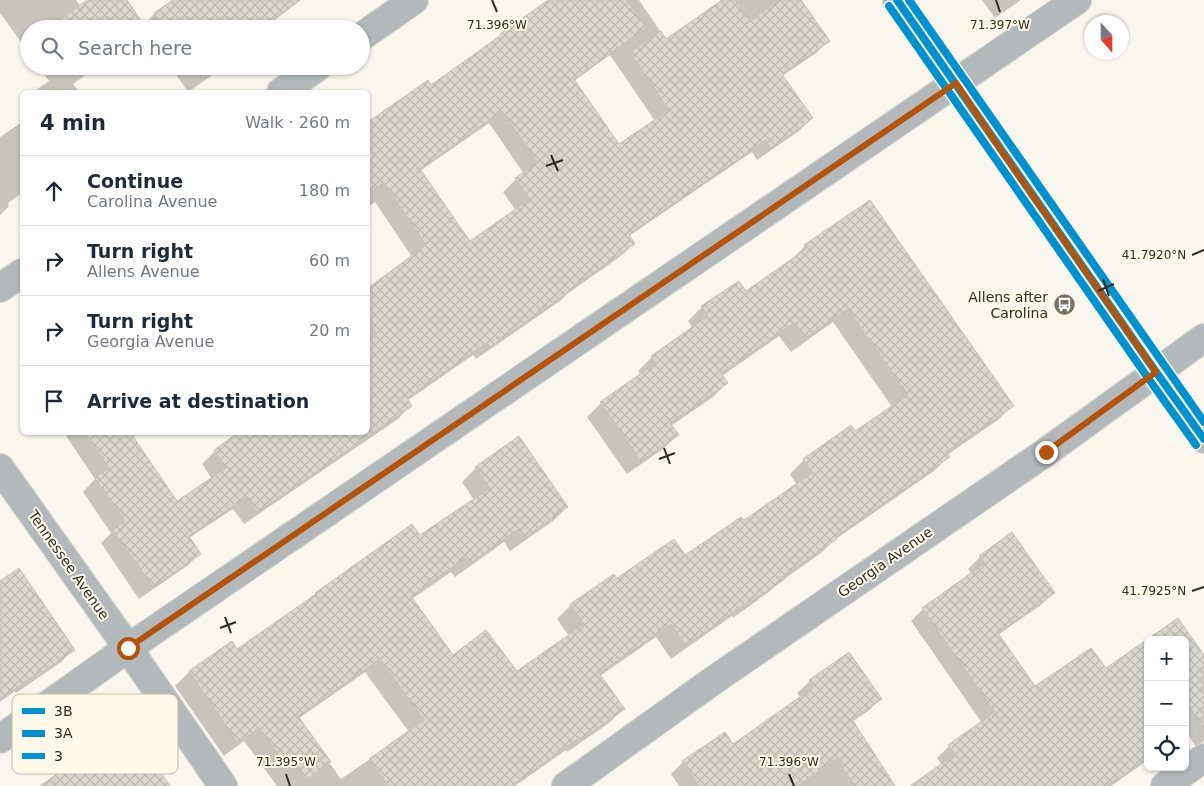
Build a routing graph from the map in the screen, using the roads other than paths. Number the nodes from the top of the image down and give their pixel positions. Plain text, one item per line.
1 (414, 0) edge
2 (897, 0) edge
3 (1077, 0) edge
4 (370, 31) edge
5 (306, 75) edge
6 (956, 83) junction
7 (284, 90) edge
8 (20, 274) edge
9 (0, 288) edge
10 (1204, 338) edge
11 (1156, 372) junction
12 (1204, 439) edge
13 (0, 468) edge
14 (128, 648) junction
15 (63, 694) edge
16 (160, 694) edge
17 (178, 721) edge
18 (12, 730) edge
19 (0, 739) edge
20 (1204, 758) edge
21 (223, 786) edge
22 (566, 786) edge
23 (1164, 786) edge

1 - 4 street
2 - 6 main road
3 - 6 street
5 - 7 street
6 - 11 main road
6 - 14 street
8 - 9 street
10 - 11 street, Georgia Avenue
11 - 12 main road
11 - 22 street, Georgia Avenue
13 - 14 street, Tennessee Avenue
14 - 15 street
14 - 16 street, Tennessee Avenue
17 - 21 street, Tennessee Avenue
18 - 19 street
20 - 23 street

